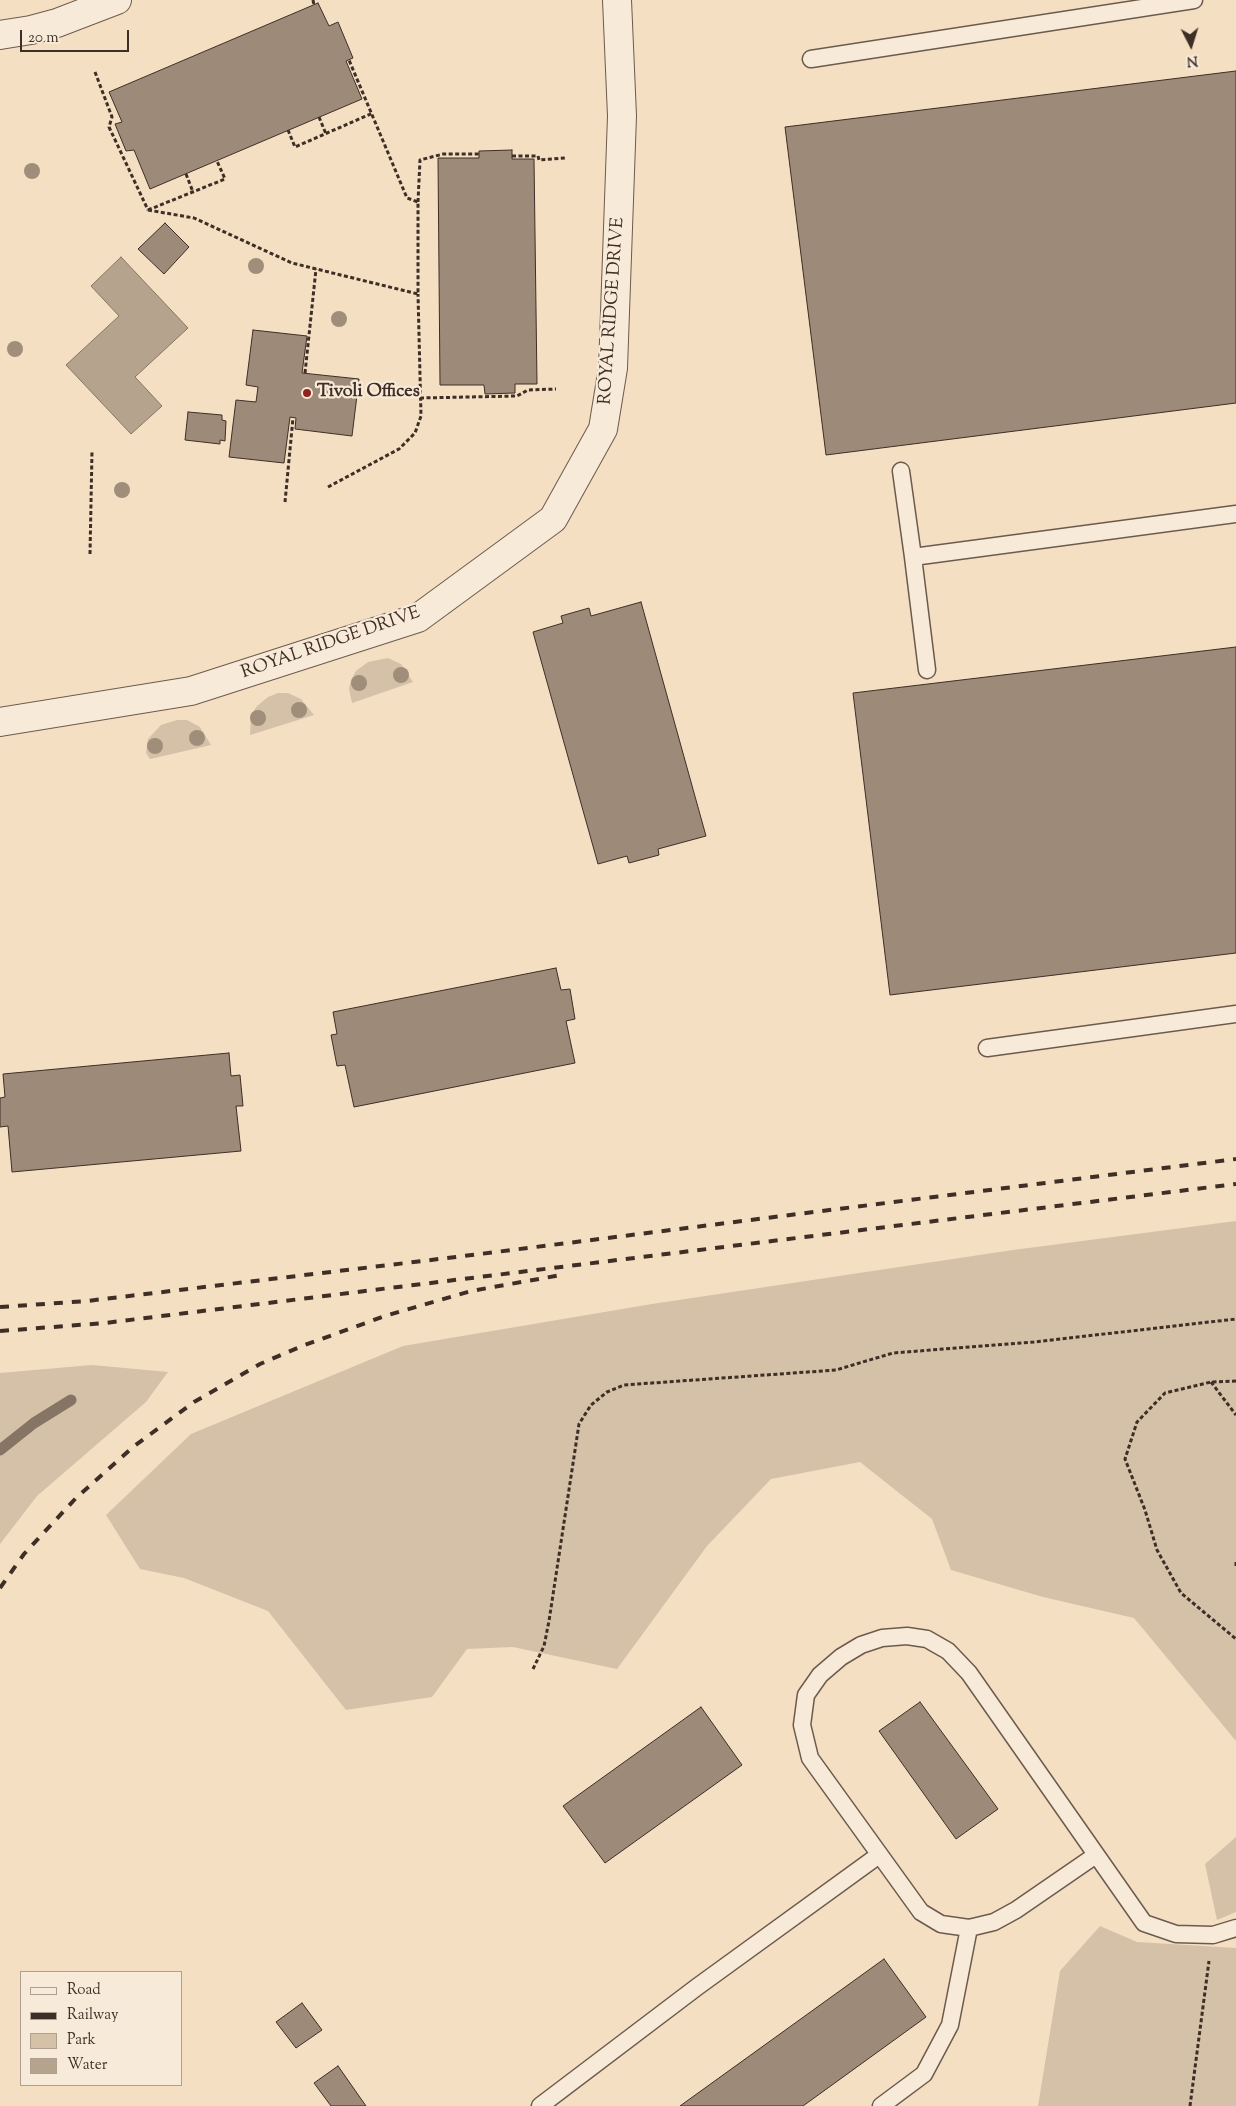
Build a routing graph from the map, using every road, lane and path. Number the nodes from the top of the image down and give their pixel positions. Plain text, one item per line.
1 (116, 0) edge
2 (312, 0) edge
3 (617, 0) edge
4 (1194, 0) edge
5 (314, 5) dead end
6 (0, 35) edge
7 (811, 59) dead end
8 (349, 60) dead end
9 (95, 72) dead end
10 (373, 113) junction
11 (319, 118) dead end
12 (288, 130) dead end
13 (326, 134) junction
14 (479, 154) dead end
15 (512, 156) dead end
16 (565, 158) dead end
17 (217, 161) dead end
18 (186, 174) dead end
19 (192, 192) junction
20 (418, 202) junction
21 (148, 210) junction
22 (316, 269) junction
23 (418, 294) junction
24 (305, 373) dead end
25 (556, 389) dead end
26 (420, 398) junction
27 (293, 418) dead end
28 (92, 451) dead end
29 (901, 471) dead end
30 (328, 487) dead end
31 (285, 502) dead end
32 (1236, 514) edge
33 (90, 554) dead end
34 (913, 557) junction
35 (927, 670) dead end
36 (0, 722) edge
37 (1236, 1014) edge
38 (988, 1048) dead end
39 (1236, 1319) edge
40 (1236, 1381) edge
41 (1211, 1382) junction
42 (1236, 1415) edge
43 (1236, 1562) edge
44 (1236, 1566) edge
45 (1236, 1639) edge
46 (533, 1670) dead end
47 (880, 1855) junction
48 (1096, 1855) junction
49 (970, 1928) junction
50 (1236, 1928) edge
51 (1213, 1935) junction
52 (540, 2106) edge
53 (881, 2106) edge
54 (1190, 2106) edge

1 - 6 street
2 - 5 path
3 - 36 street, ROYAL RIDGE DRIVE
4 - 7 lane
8 - 10 path
9 - 21 path
10 - 13 path
10 - 20 path
11 - 13 path
12 - 13 path
14 - 20 path
15 - 16 path
17 - 19 path
18 - 19 path
19 - 21 path
20 - 23 path
21 - 22 path
22 - 23 path
22 - 24 path
23 - 26 path
25 - 26 path
26 - 30 path
27 - 31 path
28 - 33 path
29 - 34 lane
32 - 34 lane
34 - 35 lane
37 - 38 lane
39 - 46 path
40 - 41 path
41 - 42 path
41 - 45 path
43 - 44 path
47 - 48 lane
47 - 49 lane
47 - 52 lane
48 - 49 lane
48 - 51 lane
49 - 53 lane
50 - 51 lane
51 - 54 path

